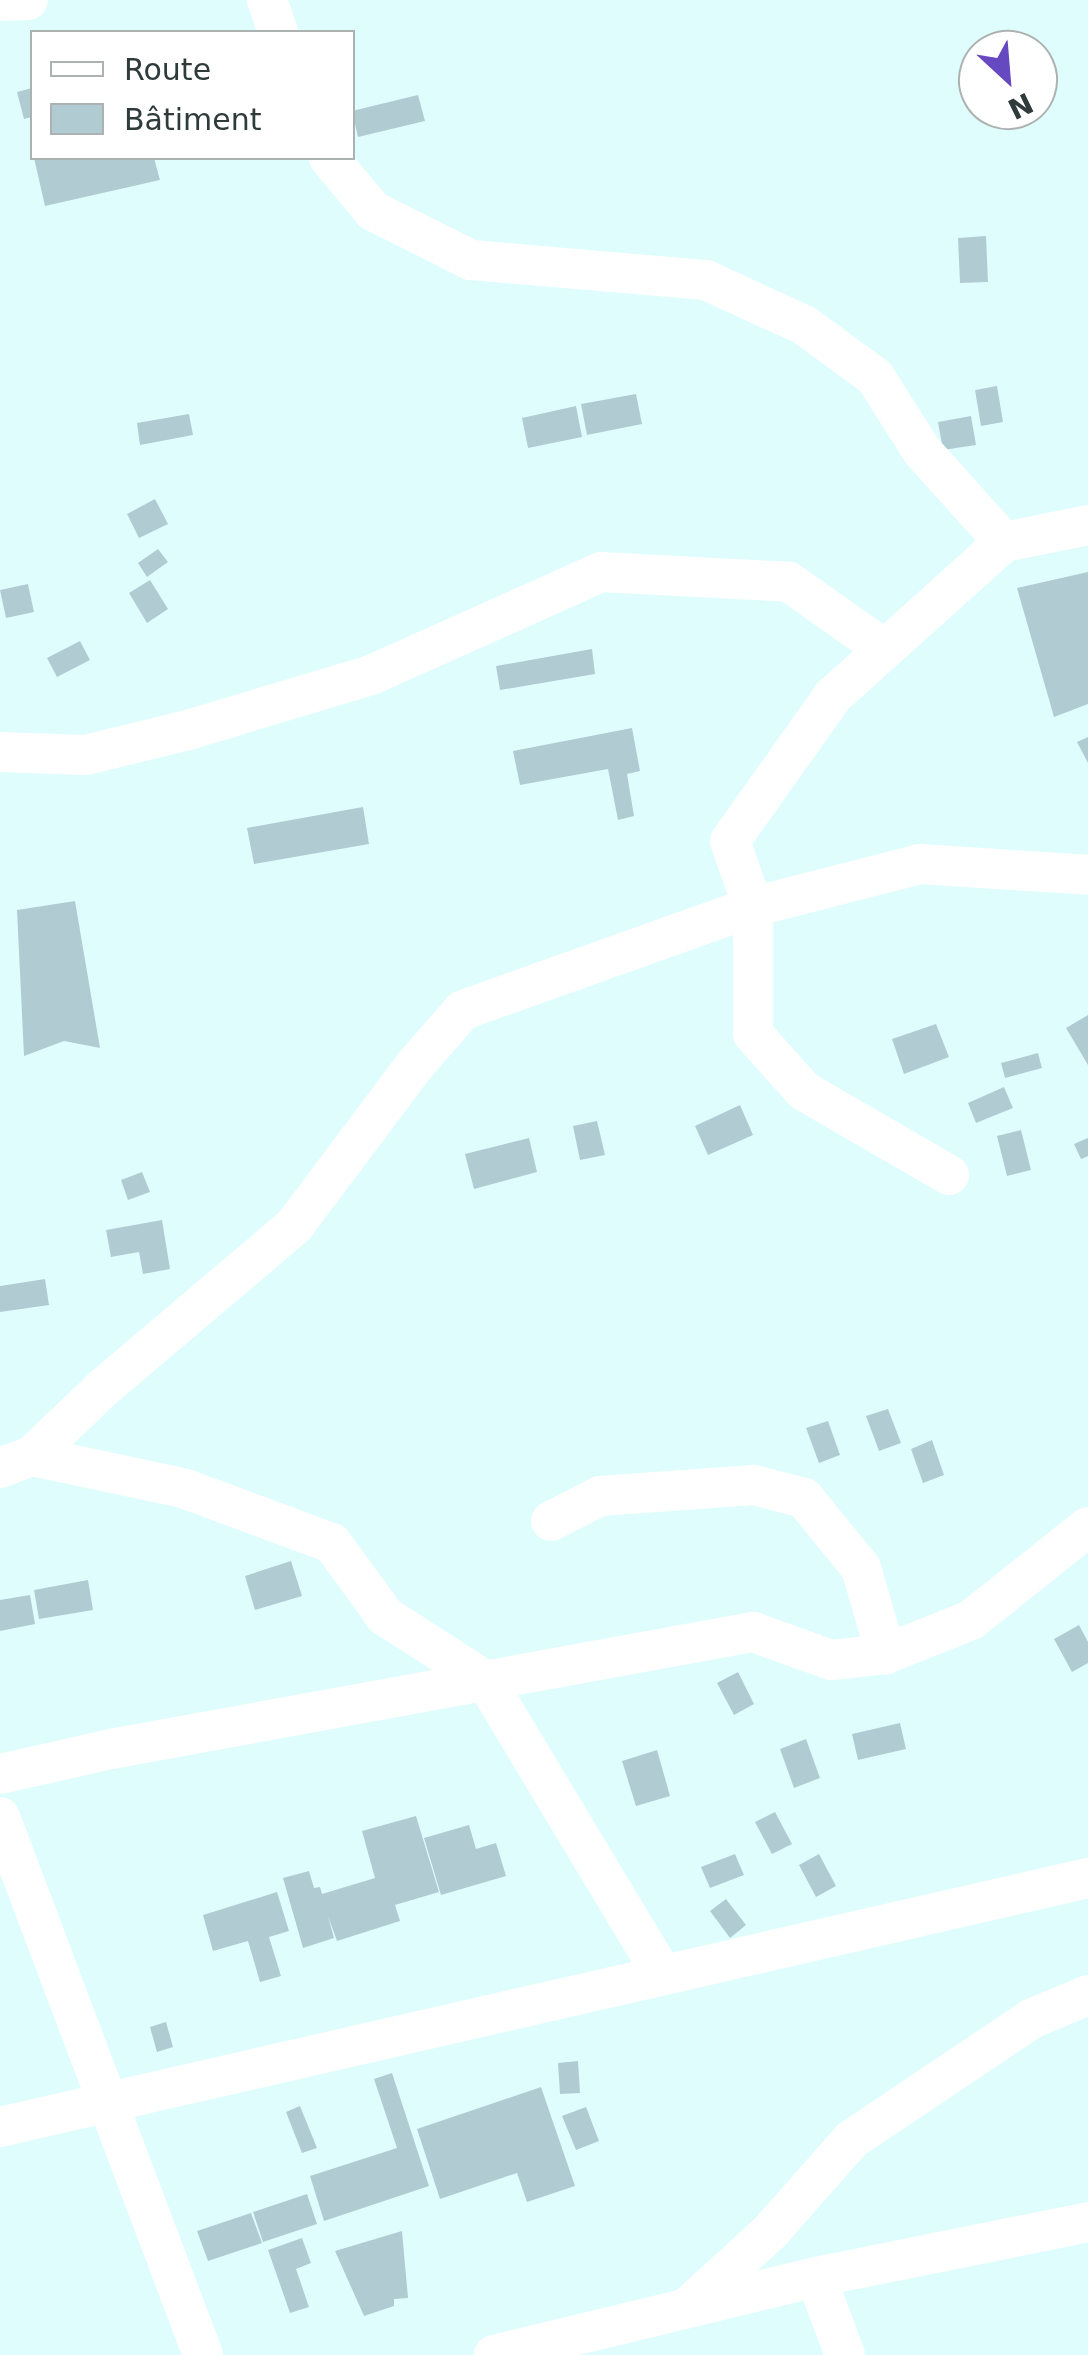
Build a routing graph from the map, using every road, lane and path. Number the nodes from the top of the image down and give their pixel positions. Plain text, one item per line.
1 (28, 0) edge
2 (267, 0) edge
3 (0, 2) edge
4 (277, 30) edge
5 (331, 160) edge
6 (1088, 525) edge
7 (1004, 542) junction
8 (884, 650) junction
9 (0, 752) edge
10 (1088, 875) edge
11 (753, 906) junction
12 (949, 1176) dead end
13 (16, 1462) edge
14 (551, 1522) dead end
15 (1088, 1526) edge
16 (886, 1654) junction
17 (486, 1681) junction
18 (0, 1774) edge
19 (0, 1817) edge
20 (1088, 1878) edge
21 (662, 1974) junction
22 (1088, 1995) edge
23 (104, 2100) junction
24 (0, 2127) edge
25 (1088, 2222) edge
26 (816, 2277) junction
27 (687, 2308) junction
28 (203, 2355) edge
29 (494, 2355) edge
30 (845, 2355) edge

1 - 3 street
2 - 4 street
5 - 7 street
6 - 7 street
7 - 8 street
8 - 9 street
8 - 11 street
10 - 11 street
11 - 12 street
11 - 13 street
13 - 17 street
14 - 16 street
15 - 16 street
16 - 17 street
17 - 18 street
17 - 21 street
19 - 23 street
20 - 21 street
21 - 23 street
22 - 27 street
23 - 24 street
23 - 28 street
25 - 26 street
26 - 27 street
26 - 30 street
27 - 29 street

